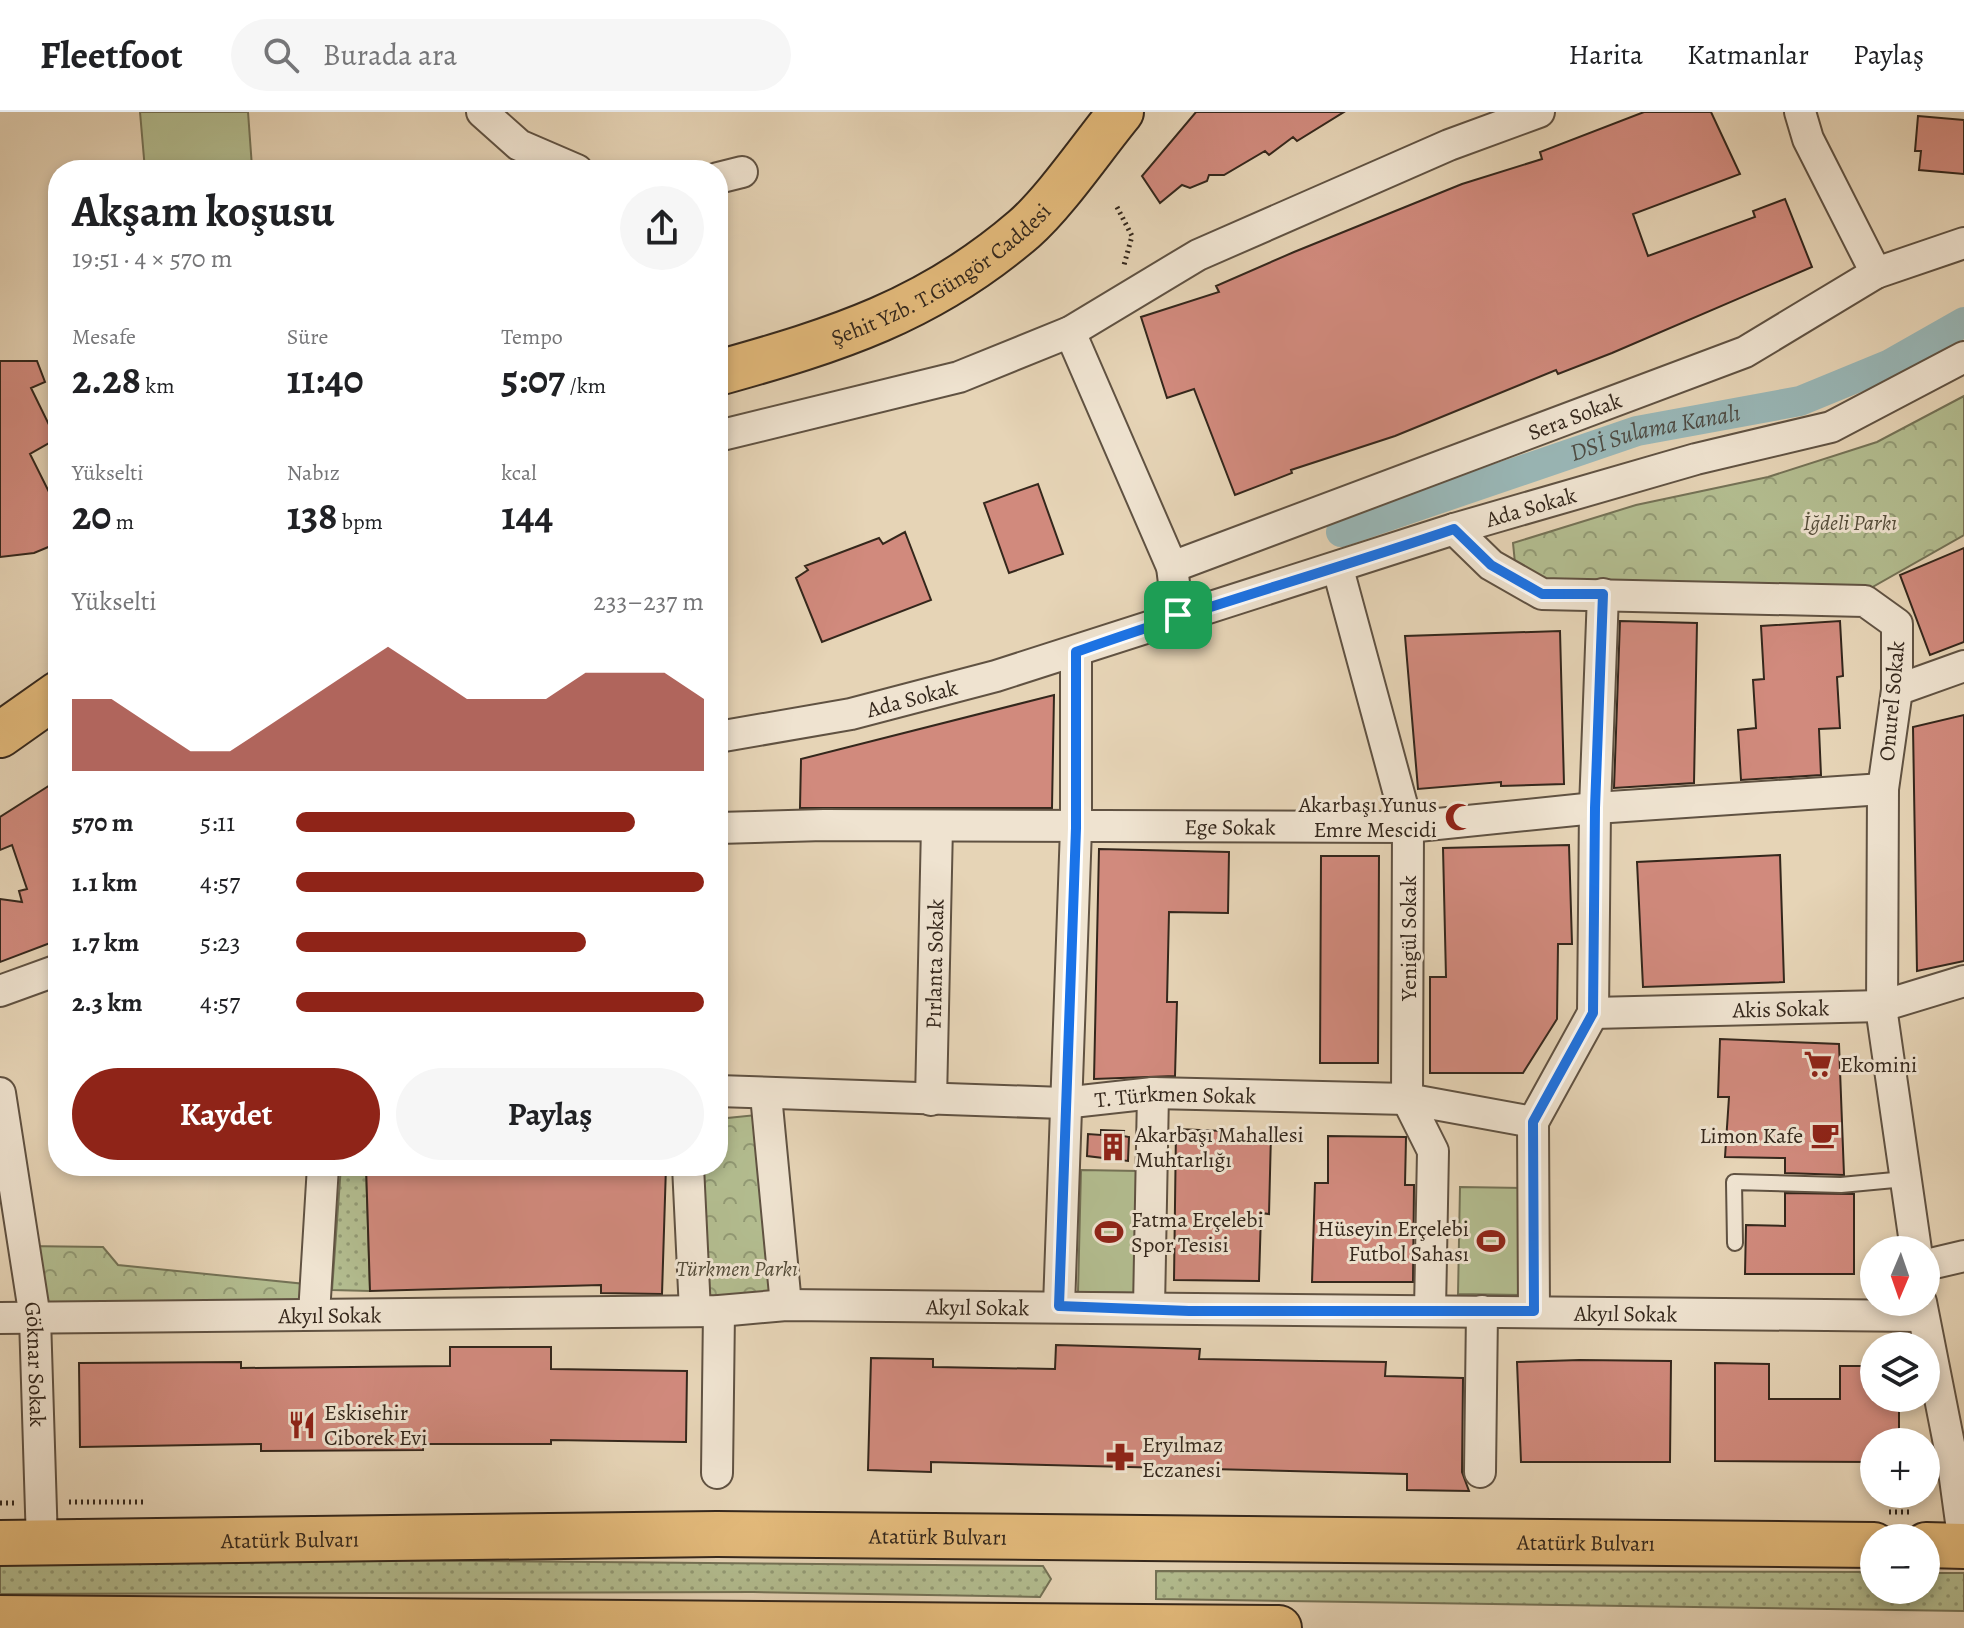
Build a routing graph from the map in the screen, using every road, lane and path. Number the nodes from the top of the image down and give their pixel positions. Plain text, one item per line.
1 (482, 112) edge
2 (1121, 112) edge
3 (1539, 112) edge
4 (1800, 112) edge
5 (554, 160) edge
6 (1117, 207) dead end
7 (1964, 243) edge
8 (1119, 272) dead end
9 (1876, 273) junction
10 (1070, 332) junction
11 (1964, 357) edge
12 (728, 370) edge
13 (728, 434) edge
14 (1454, 529) junction
15 (1172, 567) junction
16 (1338, 569) junction
17 (1603, 594) junction
18 (1178, 615) junction
19 (1076, 652) junction
20 (1964, 666) edge
21 (1897, 690) junction
22 (48, 701) edge
23 (0, 735) edge
24 (728, 735) edge
25 (1883, 789) junction
26 (1595, 808) junction
27 (937, 826) junction
28 (1408, 827) junction
29 (728, 828) edge
30 (1076, 828) junction
31 (48, 974) edge
32 (1964, 981) edge
33 (0, 991) edge
34 (1882, 1006) junction
35 (1593, 1013) junction
36 (728, 1092) edge
37 (0, 1093) edge
38 (1153, 1093) junction
39 (766, 1095) junction
40 (1407, 1099) junction
41 (931, 1100) junction
42 (1063, 1103) junction
43 (1533, 1122) junction
44 (322, 1176) edge
45 (689, 1176) edge
46 (1905, 1179) junction
47 (1914, 1236) edge
48 (1735, 1243) dead end
49 (1964, 1256) edge
50 (1940, 1262) edge
51 (786, 1305) junction
52 (1059, 1306) junction
53 (1149, 1308) junction
54 (1860, 1309) edge
55 (1430, 1310) junction
56 (707, 1311) junction
57 (1482, 1311) junction
58 (1534, 1311) junction
59 (314, 1314) junction
60 (1924, 1316) edge
61 (0, 1318) edge
62 (35, 1318) junction
63 (1959, 1464) edge
64 (1480, 1472) dead end
65 (717, 1473) dead end
66 (21, 1543) edge
67 (1860, 1545) edge
68 (1940, 1545) edge
69 (1964, 1545) edge
70 (0, 1618) edge
71 (1088, 1626) edge
72 (1279, 1628) edge

1 - 5 street
2 - 12 main road, Şehit Yzb. T.Güngör Caddesi
3 - 10 street
4 - 9 street
6 - 8 path
7 - 9 street, Sera Sokak
9 - 15 street, Sera Sokak
10 - 13 street
10 - 15 street
11 - 14 street, Ada Sokak
14 - 16 street, Ada Sokak
14 - 17 street, Onurel Sokak
15 - 18 street
16 - 18 street, Ada Sokak
16 - 28 street, Yenigül Sokak
17 - 21 street, Onurel Sokak
17 - 26 street
18 - 19 street, Ada Sokak
19 - 24 street, Ada Sokak
19 - 30 street
20 - 21 street
21 - 25 street, Onurel Sokak
22 - 23 main road
25 - 26 street, Ege Sokak
25 - 34 street, Onurel Sokak
26 - 28 street, Ege Sokak
26 - 35 street
27 - 29 street, Ege Sokak
27 - 30 street, Ege Sokak
27 - 41 street, Pırlanta Sokak
28 - 30 street, Ege Sokak
28 - 40 street, Yenigül Sokak
30 - 42 street
31 - 33 street
32 - 34 street, Akis Sokak
34 - 35 street, Akis Sokak
34 - 46 street, Onurel Sokak
35 - 43 street
36 - 39 street, T. Türkmen Sokak
37 - 62 street, Göknar Sokak
38 - 40 street, T. Türkmen Sokak
38 - 42 street, T. Türkmen Sokak
38 - 53 street
39 - 41 street, T. Türkmen Sokak
39 - 51 street
40 - 43 street, T. Türkmen Sokak
40 - 55 street, Yenigül Sokak
41 - 42 street, T. Türkmen Sokak
42 - 52 street
43 - 58 street
44 - 59 street
45 - 56 street
46 - 47 street, Onurel Sokak
46 - 48 lane
49 - 50 street
51 - 52 street, Akyıl Sokak
51 - 56 street, Akyıl Sokak
52 - 53 street, Akyıl Sokak
53 - 55 street, Akyıl Sokak
54 - 58 street, Akyıl Sokak
55 - 57 street, Akyıl Sokak
56 - 59 street, Akyıl Sokak
56 - 65 street
57 - 58 street, Akyıl Sokak
57 - 64 street
59 - 62 street, Akyıl Sokak
60 - 63 street
61 - 62 street, Akyıl Sokak
62 - 66 street, Göknar Sokak
63 - 69 street
66 - 67 main road, Atatürk Bulvarı
68 - 69 main road
70 - 71 main road
71 - 72 main road

